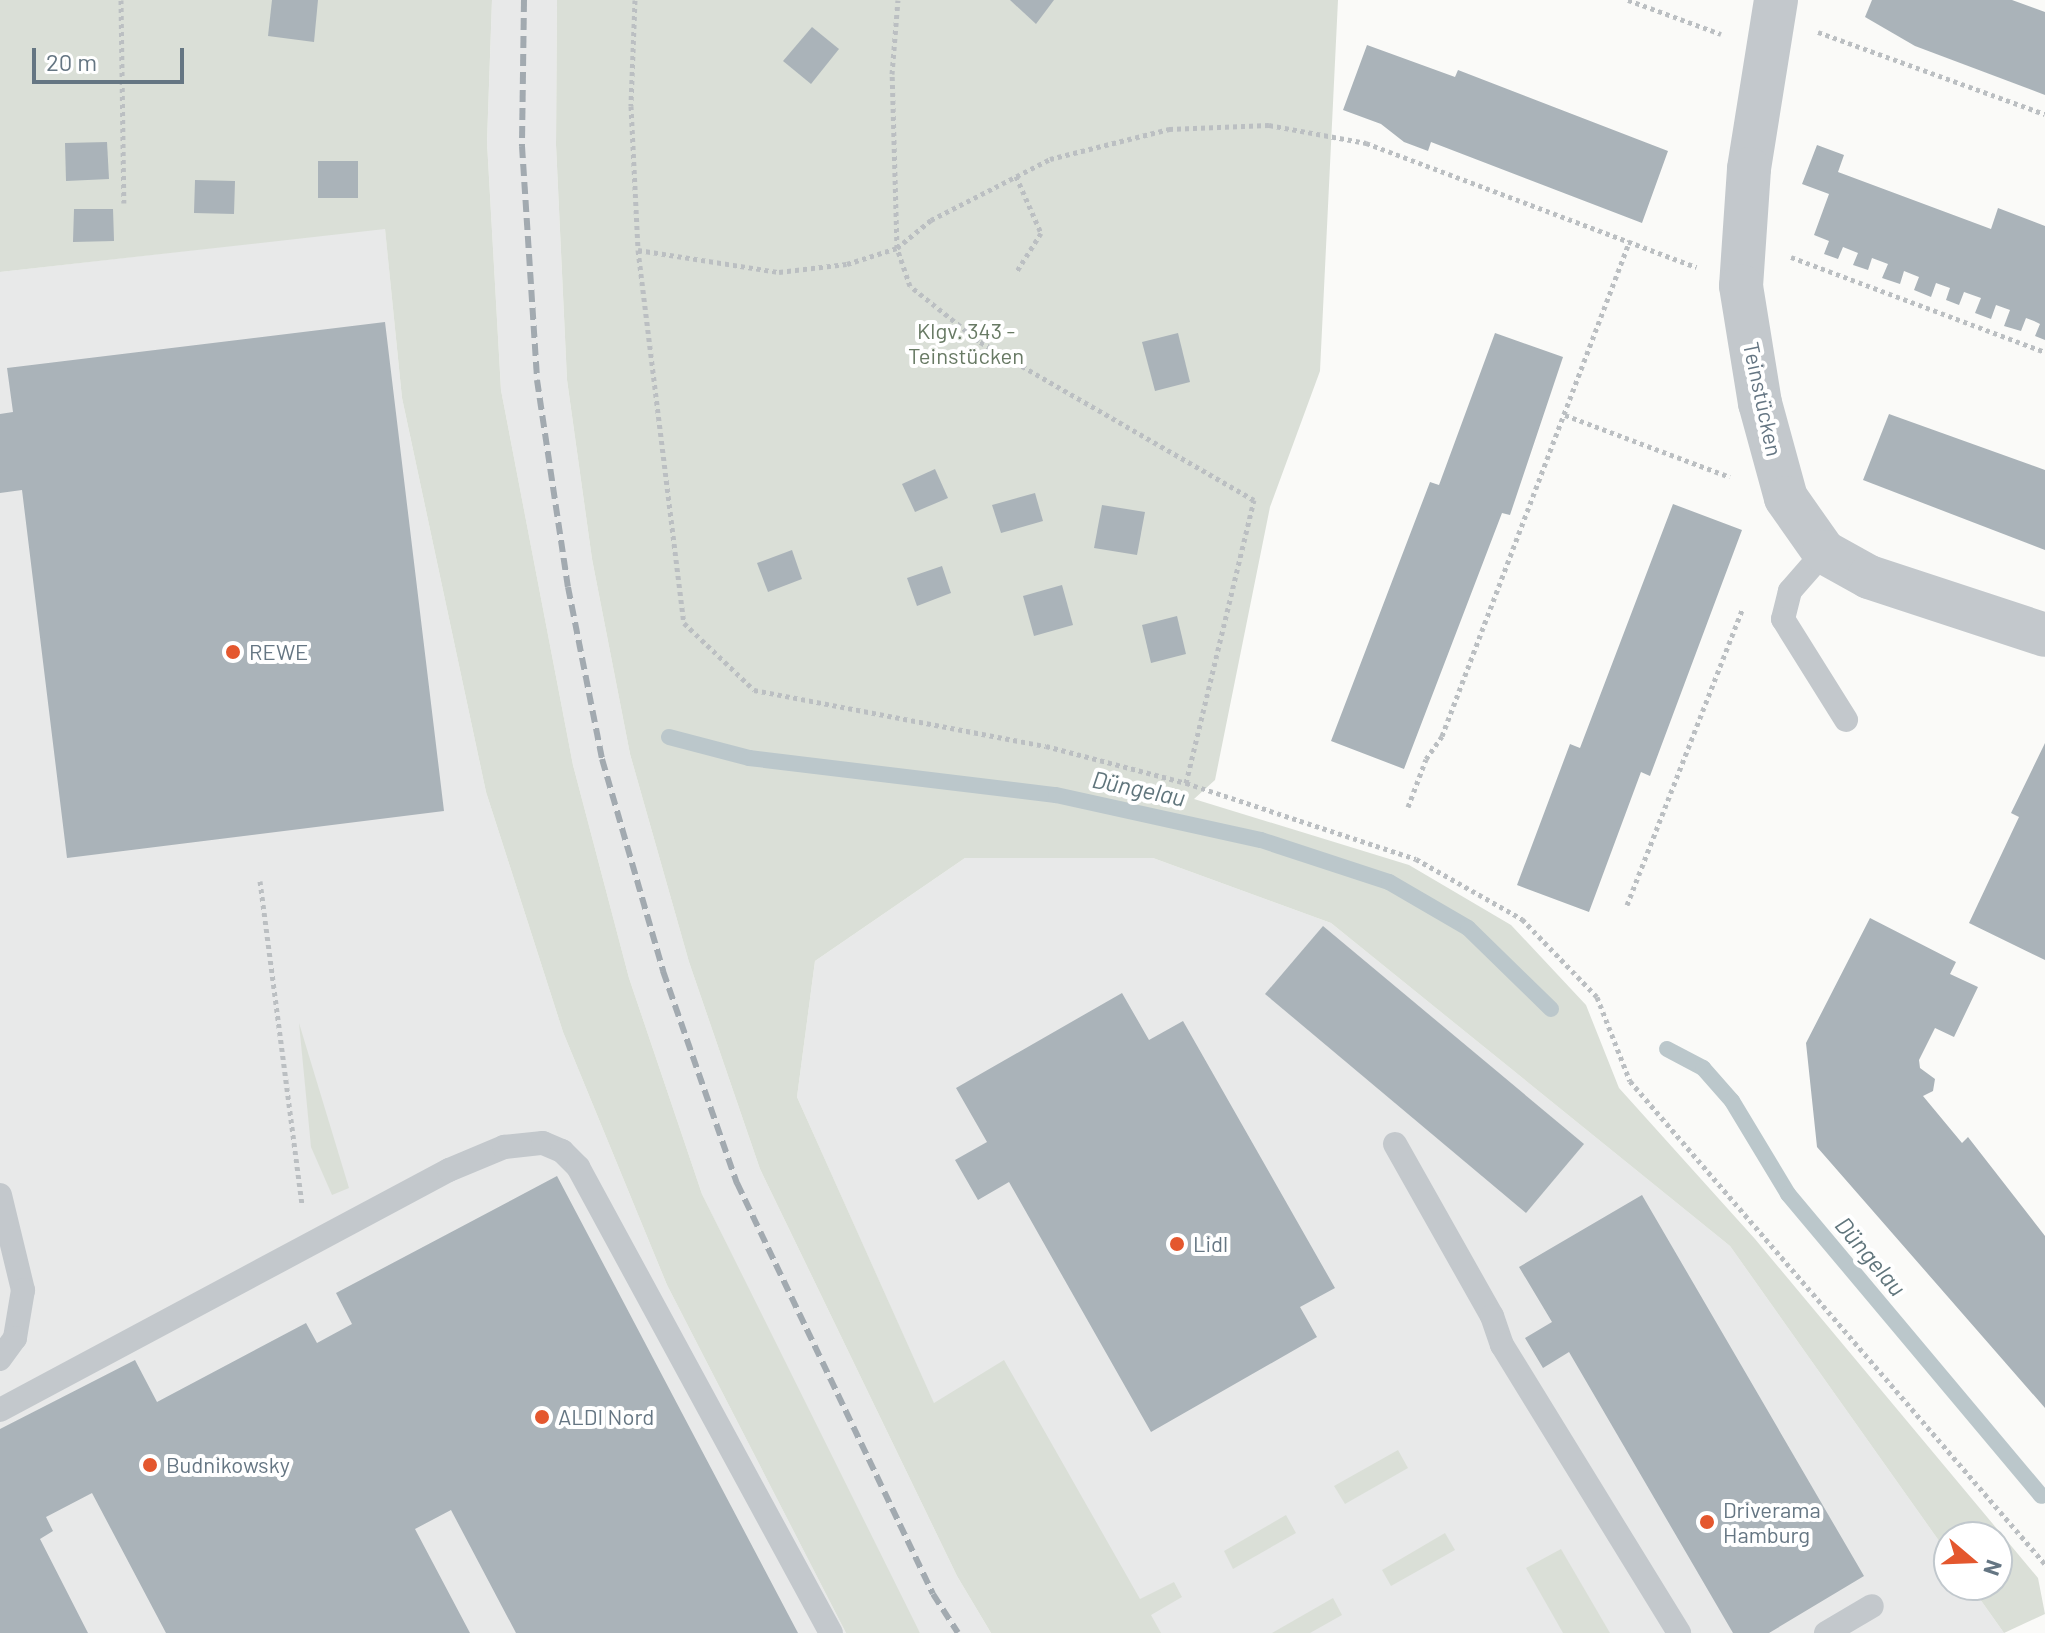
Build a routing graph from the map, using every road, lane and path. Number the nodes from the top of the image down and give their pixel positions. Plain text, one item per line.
1 (121, 0) edge
2 (635, 0) edge
3 (898, 0) edge
4 (1628, 0) edge
5 (1771, 22) edge
6 (2045, 114) edge
7 (1016, 176) junction
8 (124, 203) dead end
9 (1744, 239) junction
10 (1630, 240) junction
11 (897, 248) junction
12 (638, 250) junction
13 (1017, 271) dead end
14 (1741, 286) junction
15 (2045, 352) edge
16 (1565, 415) junction
17 (1786, 498) junction
18 (1824, 552) junction
19 (1747, 600) dead end
20 (2045, 635) edge
21 (1846, 720) dead end
22 (1186, 783) junction
23 (1408, 807) dead end
24 (260, 881) dead end
25 (1627, 905) dead end
26 (1395, 1144) dead end
27 (0, 1195) edge
28 (307, 1248) junction
29 (2, 1352) edge
30 (0, 1410) edge
31 (2045, 1564) edge
32 (1872, 1606) dead end
33 (831, 1633) edge
34 (1679, 1633) edge
35 (1826, 1633) edge

1 - 8 path
2 - 12 path
3 - 11 path
4 - 5 path
5 - 6 path
5 - 9 street, Teinstücken
7 - 10 path
7 - 11 path
7 - 13 path
9 - 14 street, Teinstücken
9 - 15 path
10 - 14 path
10 - 16 path
11 - 12 path
11 - 22 path
12 - 22 path
14 - 17 street, Teinstücken
16 - 17 path
16 - 23 path
17 - 18 street, Teinstücken
18 - 20 street, Teinstücken
18 - 21 lane
19 - 25 path
22 - 31 path
24 - 28 path
26 - 34 lane
27 - 29 lane
28 - 30 lane
28 - 33 lane
32 - 35 lane

